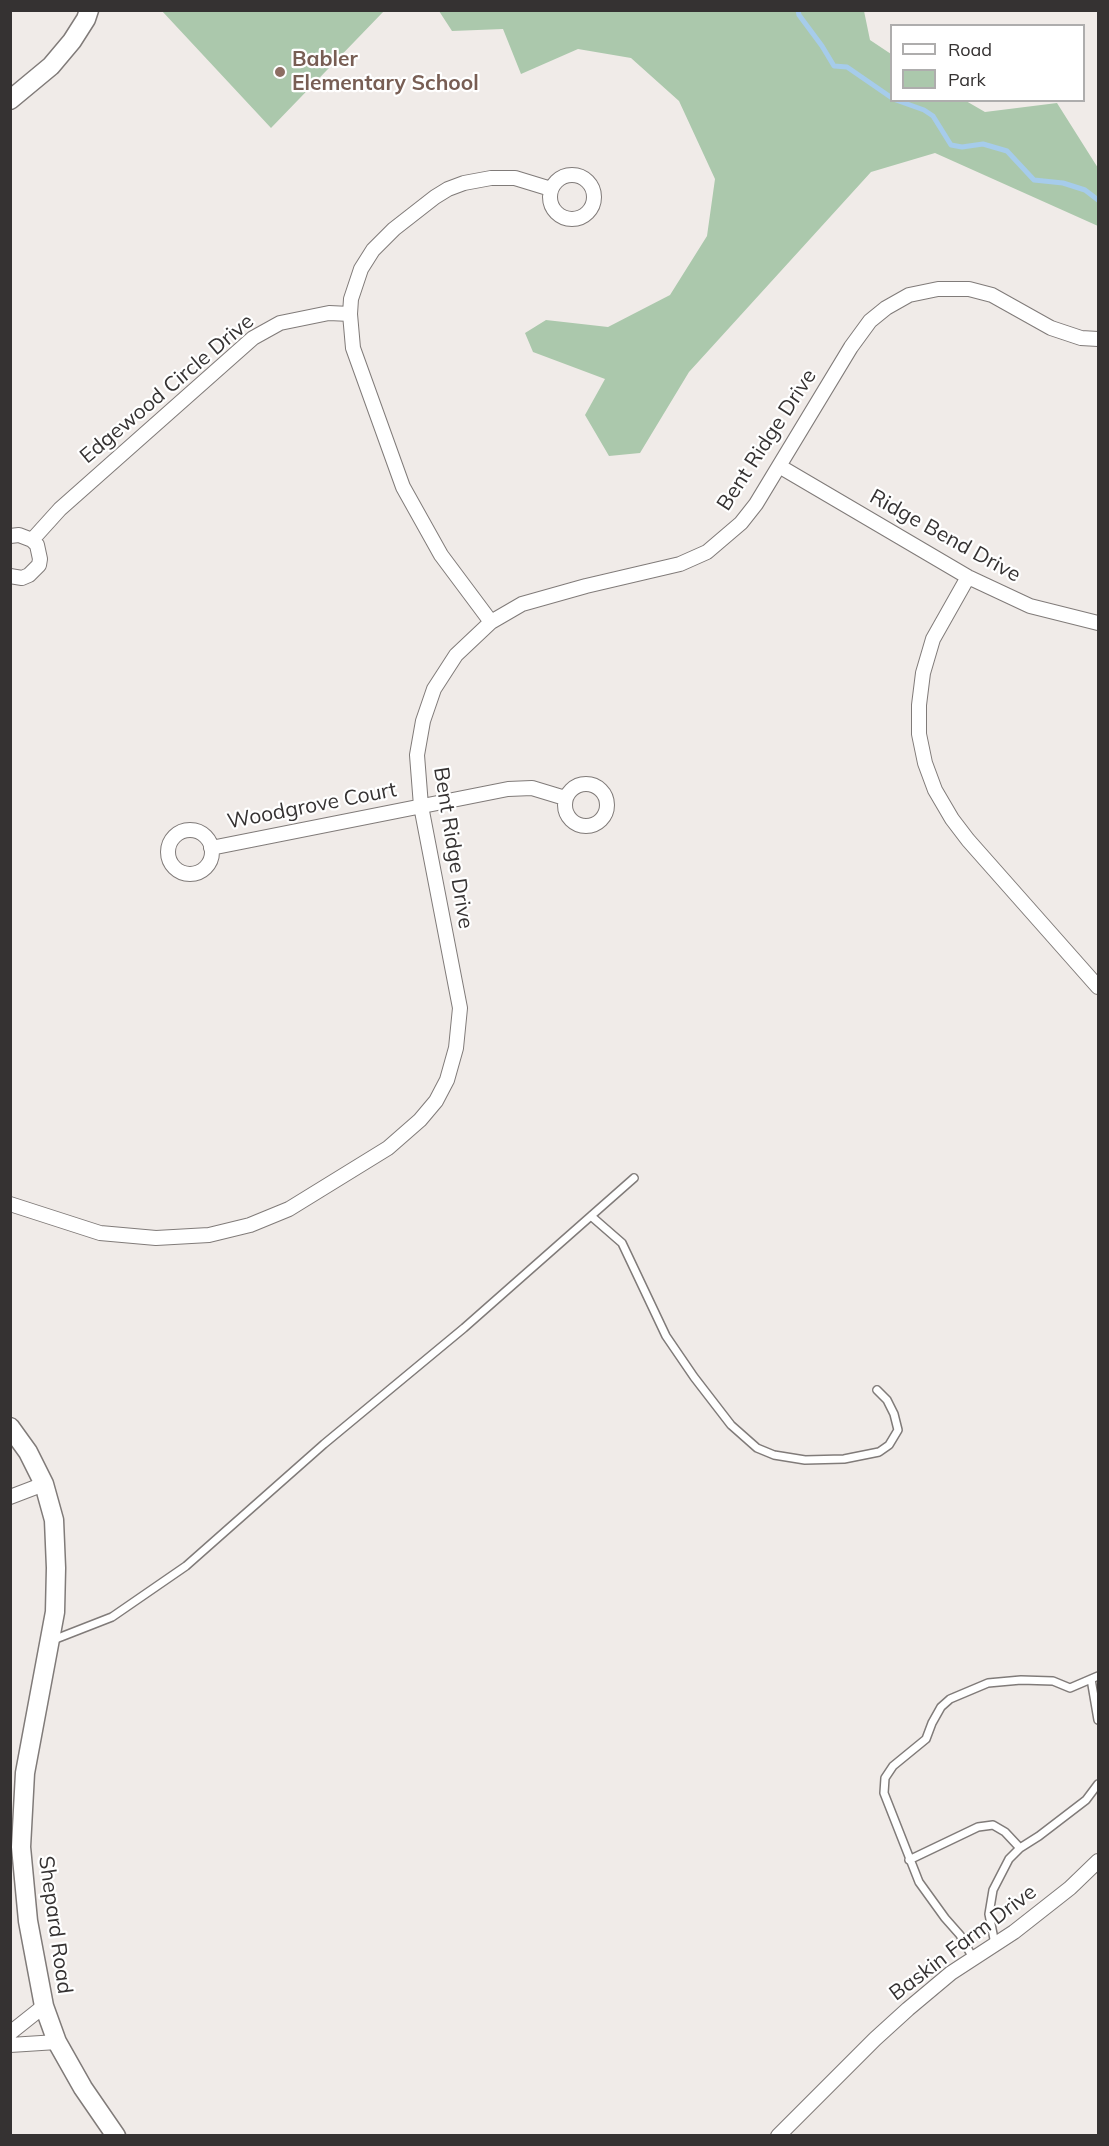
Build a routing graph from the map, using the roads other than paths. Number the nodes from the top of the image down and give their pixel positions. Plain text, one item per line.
1 (89, 10) edge
2 (10, 100) edge
3 (551, 189) dead end
4 (350, 314) junction
5 (1098, 339) edge
6 (779, 466) junction
7 (10, 536) edge
8 (32, 540) junction
9 (10, 576) edge
10 (968, 577) junction
11 (491, 622) junction
12 (1098, 623) edge
13 (565, 798) dead end
14 (421, 806) junction
15 (211, 848) dead end
16 (1098, 987) edge
17 (634, 1178) dead end
18 (10, 1204) edge
19 (591, 1216) junction
20 (877, 1390) dead end
21 (10, 1427) edge
22 (44, 1484) junction
23 (10, 1497) edge
24 (50, 1641) junction
25 (1095, 1678) edge
26 (1098, 1720) edge
27 (1098, 1784) edge
28 (1020, 1848) junction
29 (909, 1860) junction
30 (1098, 1861) edge
31 (995, 1945) junction
32 (973, 1958) junction
33 (44, 2006) junction
34 (10, 2033) edge
35 (57, 2042) junction
36 (10, 2045) edge
37 (116, 2136) edge
38 (778, 2136) edge

1 - 2 street
3 - 4 street
4 - 8 street, Edgewood Circle Drive
4 - 11 street
5 - 6 street, Bent Ridge Drive
6 - 10 street, Ridge Bend Drive
6 - 11 street, Bent Ridge Drive
7 - 8 street
8 - 9 street
10 - 12 street, Ridge Bend Drive
10 - 16 street
11 - 14 street, Bent Ridge Drive
13 - 14 street, Woodgrove Court
14 - 15 street, Woodgrove Court
14 - 18 street, Bent Ridge Drive
17 - 19 lane
19 - 20 lane
19 - 24 lane
21 - 22 street, Shepard Road
22 - 23 street
22 - 24 street, Shepard Road
24 - 33 street, Shepard Road
25 - 26 lane
25 - 29 lane
27 - 28 lane
28 - 29 lane
28 - 31 lane
29 - 32 lane
30 - 31 street, Baskin Farm Drive
31 - 32 street, Baskin Farm Drive
32 - 38 street, Baskin Farm Drive
33 - 34 street
33 - 35 street, Shepard Road
35 - 36 street
35 - 37 street, Shepard Road

